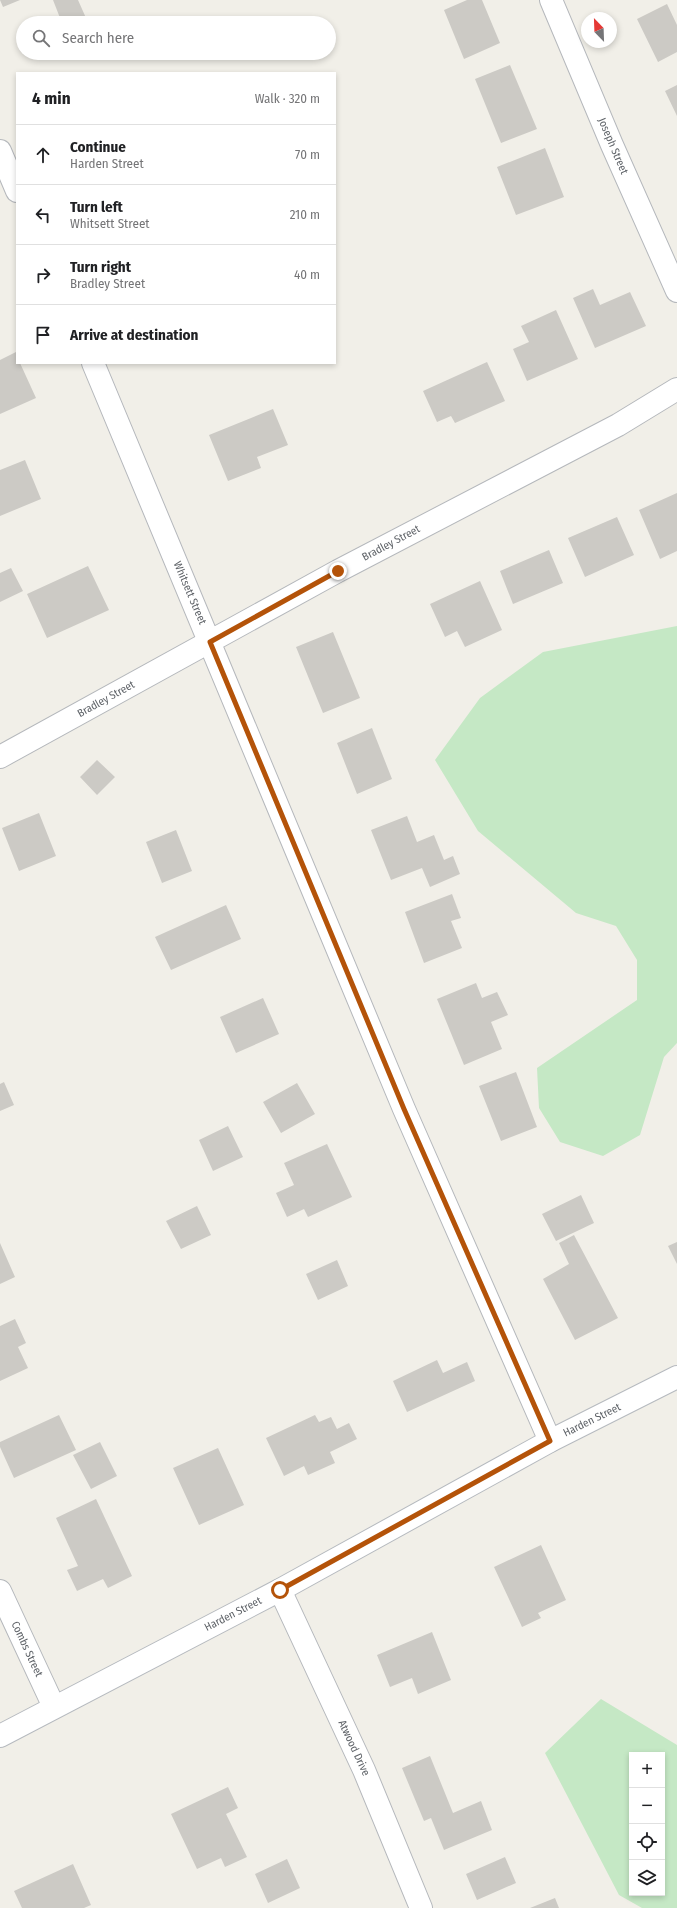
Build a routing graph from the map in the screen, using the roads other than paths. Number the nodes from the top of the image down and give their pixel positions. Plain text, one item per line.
1 (551, 0) edge
2 (0, 151) edge
3 (16, 188) edge
4 (677, 291) edge
5 (93, 364) edge
6 (677, 389) edge
7 (210, 642) junction
8 (0, 757) edge
9 (677, 1377) edge
10 (550, 1441) junction
11 (280, 1590) junction
12 (0, 1591) edge
13 (54, 1707) junction
14 (0, 1736) edge
15 (421, 1908) edge

1 - 4 street, Joseph Street
2 - 3 street
5 - 7 street, Whitsett Street
6 - 7 street, Bradley Street
7 - 8 street, Bradley Street
7 - 10 street, Whitsett Street
9 - 10 street, Harden Street
10 - 11 street, Harden Street
11 - 13 street, Harden Street
11 - 15 street, Atwood Drive
12 - 13 street, Combs Street
13 - 14 street, Harden Street

